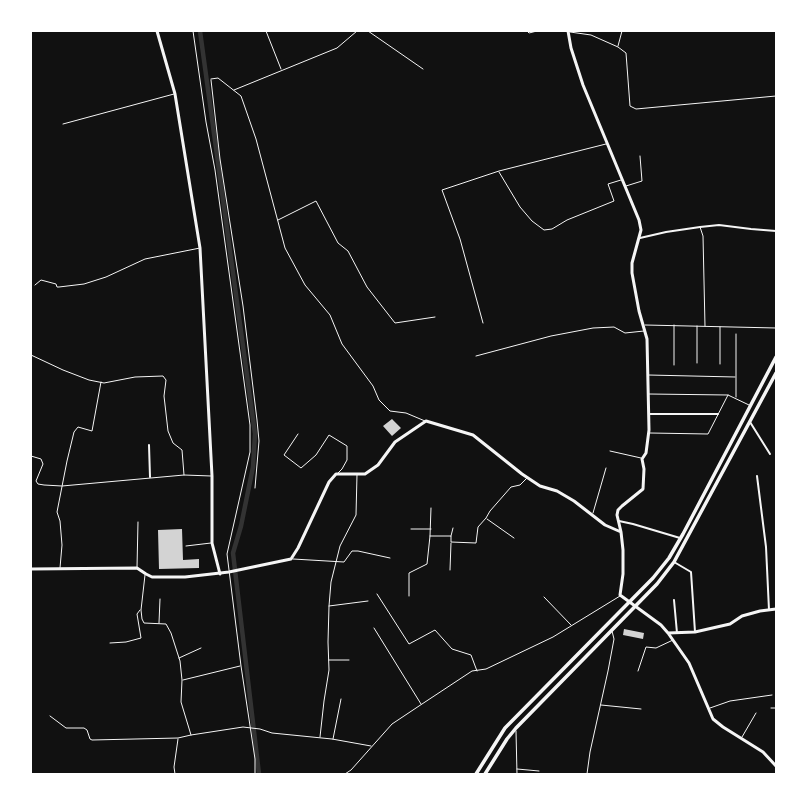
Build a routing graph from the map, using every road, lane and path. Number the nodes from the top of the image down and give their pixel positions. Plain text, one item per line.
1 (157, 31) edge
2 (193, 31) edge
3 (266, 31) edge
4 (357, 31) edge
5 (368, 31) edge
6 (527, 31) edge
7 (537, 31) edge
8 (567, 31) edge
9 (622, 31) edge
10 (618, 47) junction
11 (423, 69) dead end
12 (282, 70) junction
13 (233, 90) junction
14 (175, 94) junction
15 (776, 96) edge
16 (63, 124) dead end
17 (607, 144) junction
18 (640, 156) dead end
19 (499, 171) junction
20 (622, 179) junction
21 (625, 186) junction
22 (277, 220) junction
23 (700, 226) junction
24 (776, 231) edge
25 (640, 238) junction
26 (200, 248) junction
27 (35, 285) dead end
28 (435, 317) dead end
29 (483, 323) dead end
30 (643, 325) junction
31 (674, 326) junction
32 (697, 326) junction
33 (705, 326) junction
34 (720, 326) junction
35 (776, 328) edge
36 (645, 331) junction
37 (736, 334) dead end
38 (31, 355) edge
39 (476, 356) dead end
40 (776, 357) edge
41 (697, 364) dead end
42 (720, 364) dead end
43 (674, 365) dead end
44 (776, 373) edge
45 (647, 376) junction
46 (735, 377) junction
47 (101, 382) junction
48 (647, 394) junction
49 (728, 395) junction
50 (736, 398) junction
51 (750, 405) junction
52 (648, 414) junction
53 (718, 414) junction
54 (426, 421) junction
55 (750, 421) junction
56 (648, 433) junction
57 (298, 434) dead end
58 (149, 445) dead end
59 (610, 451) dead end
60 (770, 454) dead end
61 (31, 456) edge
62 (642, 459) junction
63 (606, 468) dead end
64 (336, 474) junction
65 (357, 474) junction
66 (184, 475) junction
67 (212, 476) junction
68 (756, 476) dead end
69 (150, 477) junction
70 (528, 478) junction
71 (62, 486) junction
72 (255, 488) dead end
73 (431, 508) dead end
74 (592, 516) junction
75 (486, 518) junction
76 (619, 521) junction
77 (138, 522) dead end
78 (452, 528) dead end
79 (411, 529) dead end
80 (431, 529) junction
81 (621, 532) junction
82 (430, 536) junction
83 (451, 536) junction
84 (514, 538) dead end
85 (681, 539) junction
86 (451, 542) junction
87 (212, 543) junction
88 (186, 546) dead end
89 (390, 558) dead end
90 (290, 559) junction
91 (336, 561) junction
92 (674, 562) junction
93 (137, 568) junction
94 (60, 569) junction
95 (31, 570) edge
96 (450, 570) dead end
97 (230, 572) junction
98 (146, 574) junction
99 (220, 574) junction
100 (377, 594) dead end
101 (620, 595) junction
102 (409, 596) dead end
103 (544, 597) dead end
104 (160, 599) dead end
105 (674, 600) dead end
106 (368, 601) dead end
107 (629, 602) junction
108 (329, 606) junction
109 (634, 606) junction
110 (776, 608) edge
111 (140, 610) junction
112 (769, 610) junction
113 (159, 623) junction
114 (571, 626) junction
115 (374, 628) dead end
116 (612, 630) junction
117 (695, 632) junction
118 (668, 633) junction
119 (677, 633) junction
120 (674, 640) junction
121 (110, 643) dead end
122 (201, 648) dead end
123 (179, 658) junction
124 (329, 660) junction
125 (349, 660) dead end
126 (241, 666) junction
127 (477, 671) junction
128 (638, 672) dead end
129 (182, 680) junction
130 (772, 694) dead end
131 (341, 699) dead end
132 (422, 704) junction
133 (601, 705) junction
134 (710, 708) junction
135 (770, 708) dead end
136 (776, 708) edge
137 (641, 709) dead end
138 (756, 713) dead end
139 (50, 716) dead end
140 (251, 728) junction
141 (516, 728) junction
142 (191, 735) junction
143 (178, 738) junction
144 (320, 738) junction
145 (741, 738) junction
146 (332, 739) junction
147 (371, 746) junction
148 (776, 766) edge
149 (517, 768) junction
150 (539, 771) dead end
151 (175, 774) edge
152 (255, 774) edge
153 (345, 774) edge
154 (476, 774) edge
155 (486, 774) edge
156 (517, 774) edge
157 (587, 774) edge

1 - 14 street
2 - 97 lane
3 - 12 lane
4 - 12 lane
5 - 11 lane
6 - 7 lane
8 - 10 lane
8 - 17 street
9 - 10 lane
10 - 15 lane
12 - 13 lane
13 - 22 lane
13 - 72 lane
14 - 16 lane
14 - 26 street
17 - 19 lane
17 - 20 street
18 - 21 lane
19 - 20 lane
19 - 29 lane
20 - 21 street
21 - 25 street
22 - 28 lane
22 - 54 lane
23 - 24 street
23 - 25 street
23 - 33 lane
25 - 30 street
26 - 27 lane
26 - 67 street
30 - 31 lane
30 - 36 street
31 - 32 lane
31 - 43 lane
32 - 33 lane
32 - 41 lane
33 - 34 lane
34 - 35 lane
34 - 42 lane
36 - 39 lane
36 - 45 street
37 - 46 lane
38 - 47 lane
40 - 51 main road
44 - 55 main road
45 - 46 lane
45 - 48 street
46 - 50 lane
47 - 66 lane
47 - 71 lane
48 - 49 lane
48 - 52 street
49 - 50 lane
49 - 53 lane
50 - 51 lane
51 - 85 main road
52 - 53 street
52 - 56 street
53 - 56 lane
54 - 65 street
54 - 70 street
55 - 60 street
55 - 92 main road
56 - 62 street
57 - 64 lane
58 - 69 street
59 - 62 lane
61 - 71 lane
62 - 76 street
63 - 74 lane
64 - 65 street
64 - 90 street
65 - 91 lane
66 - 67 lane
66 - 69 lane
67 - 87 street
68 - 112 street
69 - 71 lane
70 - 74 street
70 - 75 lane
71 - 94 lane
73 - 80 lane
74 - 81 street
75 - 84 lane
75 - 86 lane
76 - 81 street
76 - 85 street
77 - 93 lane
78 - 83 lane
79 - 80 lane
80 - 82 lane
81 - 101 street
82 - 83 lane
82 - 102 lane
83 - 86 lane
85 - 107 main road
86 - 96 lane
87 - 88 lane
87 - 99 street
89 - 91 lane
90 - 91 lane
90 - 97 street
91 - 108 lane
92 - 109 main road
92 - 117 street
93 - 94 street
93 - 98 street
94 - 95 street
97 - 99 street
97 - 126 lane
98 - 99 street
98 - 111 lane
100 - 127 lane
101 - 107 street
101 - 114 lane
103 - 114 lane
104 - 113 lane
105 - 119 street
106 - 108 lane
107 - 109 street
107 - 154 main road
108 - 124 lane
109 - 116 main road
109 - 118 street
110 - 112 street
111 - 113 lane
111 - 121 lane
112 - 117 street
113 - 123 lane
114 - 127 lane
115 - 132 lane
116 - 133 lane
116 - 141 main road
117 - 119 street
118 - 119 street
118 - 120 street
120 - 128 lane
120 - 134 street
122 - 123 lane
123 - 129 lane
124 - 125 lane
124 - 144 lane
126 - 129 lane
126 - 140 lane
127 - 132 lane
129 - 142 lane
130 - 134 lane
131 - 146 lane
132 - 147 lane
133 - 137 lane
133 - 157 lane
134 - 145 street
135 - 136 lane
138 - 145 lane
139 - 143 lane
140 - 142 lane
140 - 144 lane
140 - 152 lane
141 - 149 lane
141 - 155 main road
142 - 143 lane
143 - 151 lane
144 - 146 lane
145 - 148 street
146 - 147 lane
147 - 153 lane
149 - 150 lane
149 - 156 lane

